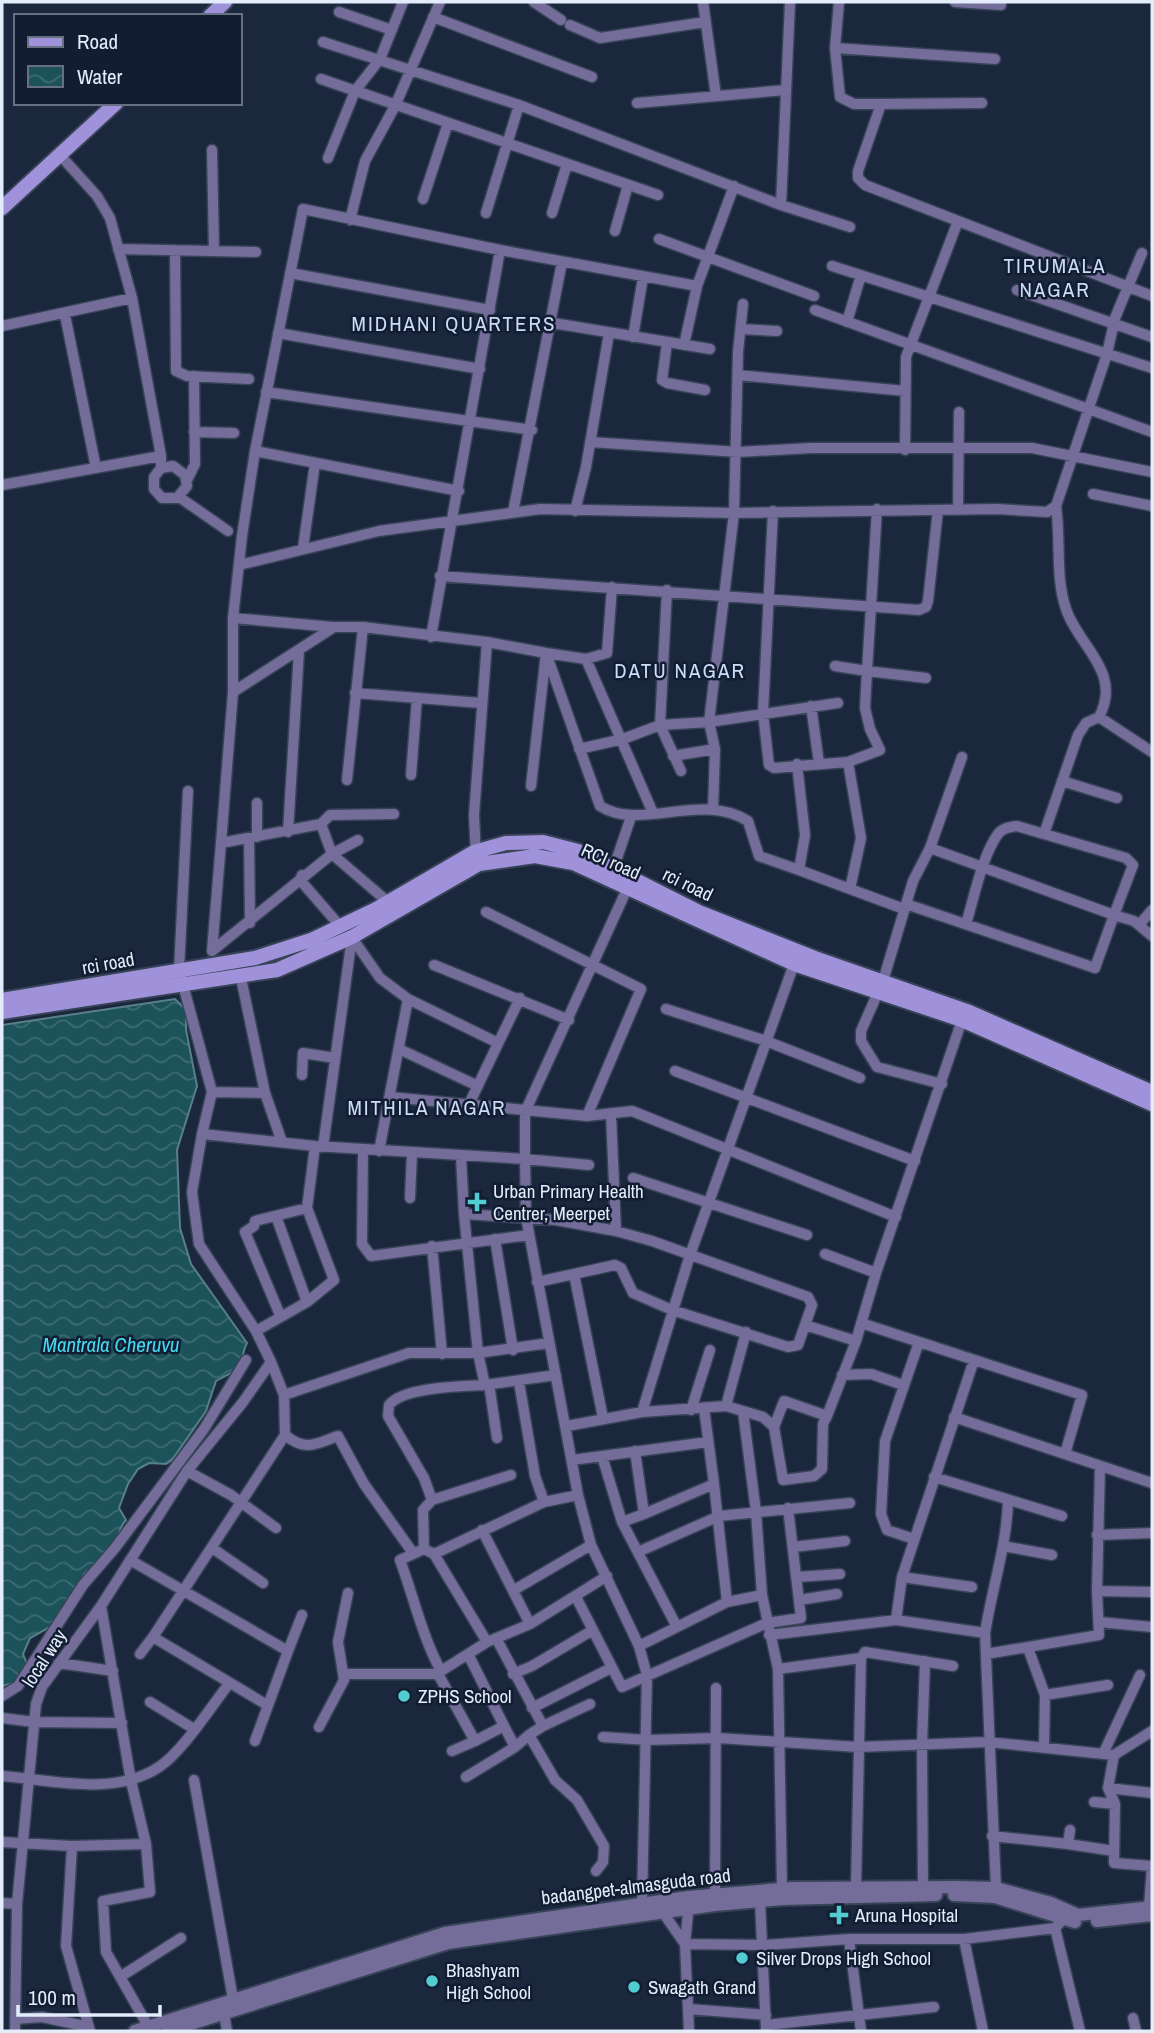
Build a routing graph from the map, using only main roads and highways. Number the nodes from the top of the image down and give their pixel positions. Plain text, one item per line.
1 (225, 2) edge
2 (212, 14) edge
3 (114, 105) edge
4 (2, 208) edge
5 (476, 858) junction
6 (880, 987) junction
7 (2, 1000) edge
8 (2, 1012) edge
9 (1152, 1092) edge
10 (1152, 1104) edge

1 - 2 main road
3 - 4 main road
5 - 6 main road, RCI road
5 - 6 main road, rci road
5 - 7 main road, rci road
5 - 8 main road, RCI road
6 - 9 main road, rci road
6 - 10 main road, RCI road

